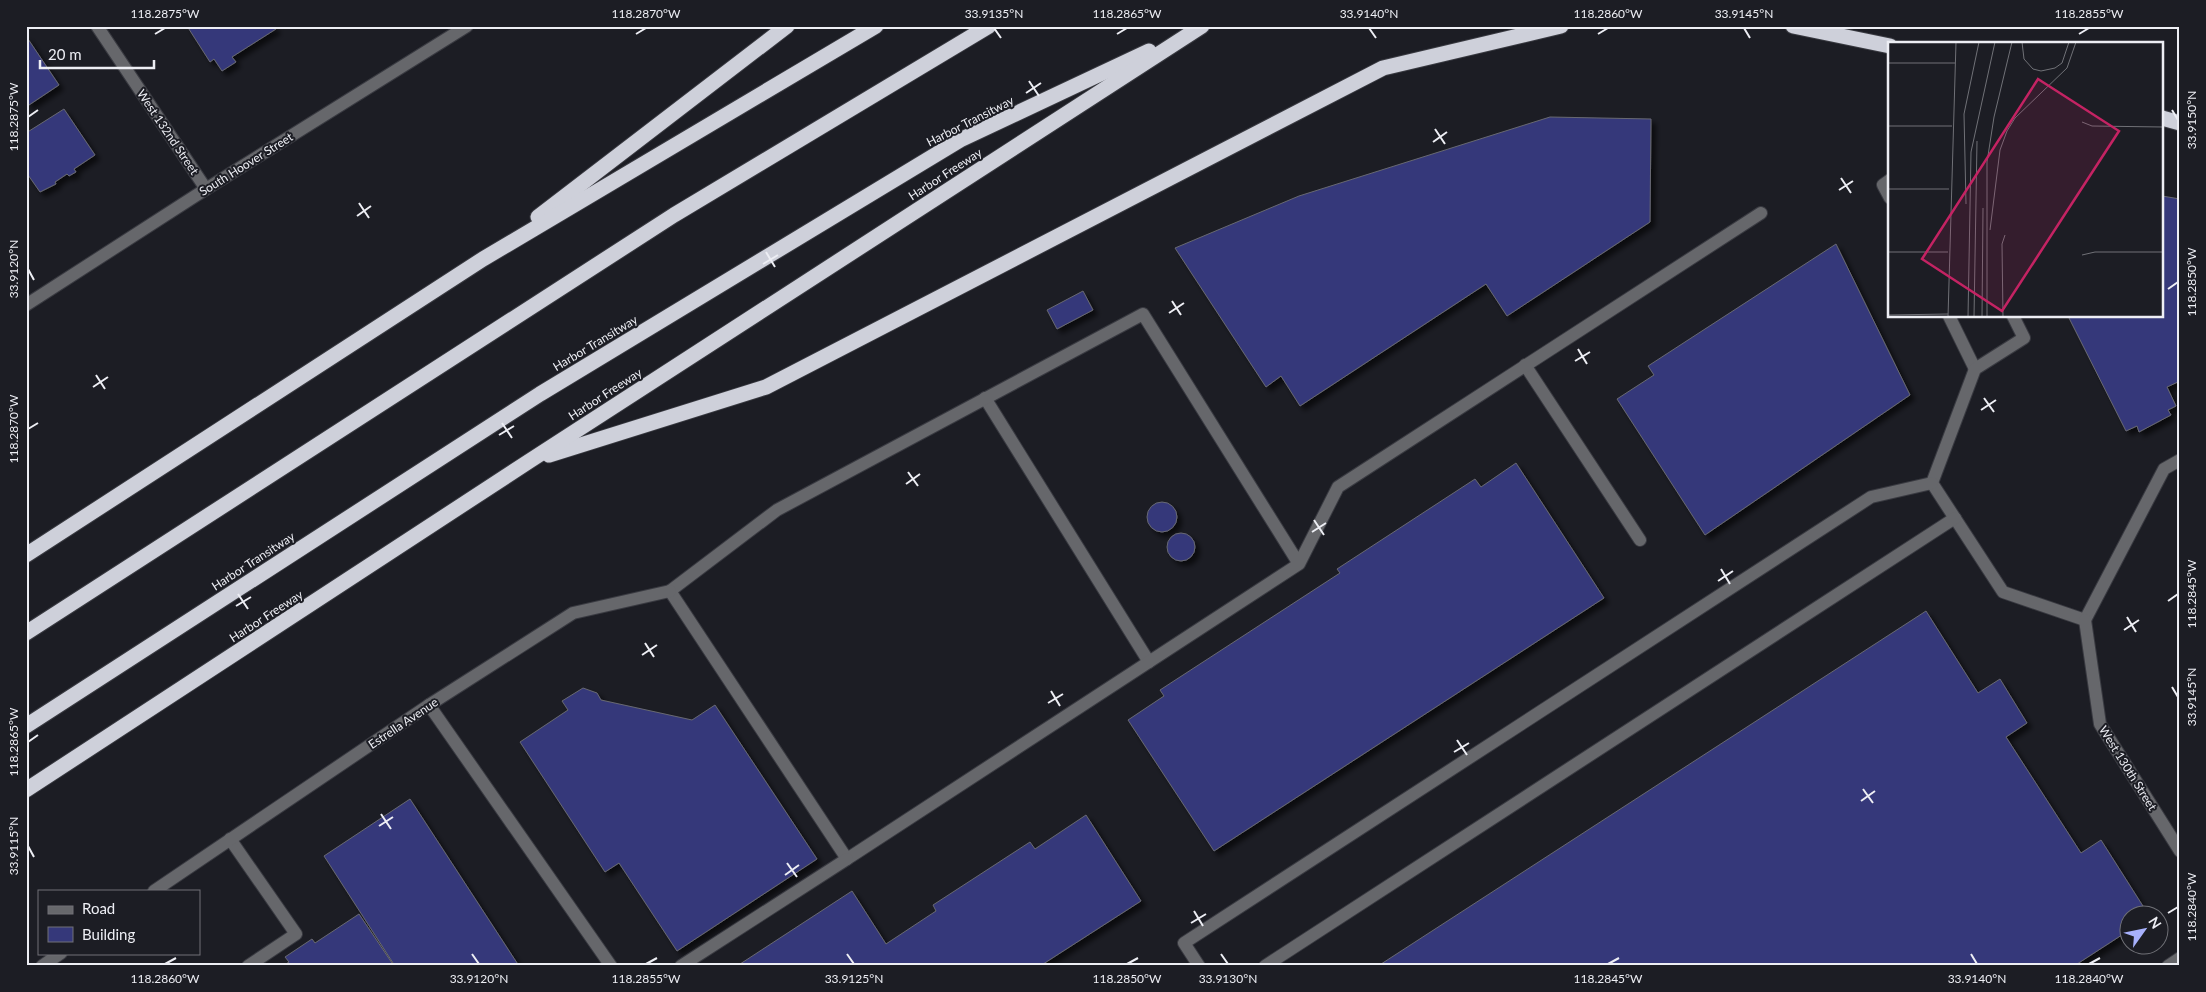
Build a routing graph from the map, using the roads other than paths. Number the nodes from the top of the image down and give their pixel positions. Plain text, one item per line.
1 (97, 26) edge
2 (467, 26) edge
3 (787, 26) edge
4 (876, 26) edge
5 (989, 26) edge
6 (1202, 26) edge
7 (1561, 26) edge
8 (1794, 26) edge
9 (1888, 46) edge
10 (2164, 119) edge
11 (2180, 123) edge
12 (1888, 181) edge
13 (206, 189) junction
14 (1888, 194) edge
15 (1761, 213) dead end
16 (483, 260) junction
17 (26, 305) edge
18 (1950, 318) edge
19 (2014, 318) edge
20 (1525, 365) junction
21 (1975, 368) junction
22 (985, 398) junction
23 (531, 460) junction
24 (2180, 460) edge
25 (1932, 483) junction
26 (1955, 518) junction
27 (1640, 540) dead end
28 (26, 555) edge
29 (1299, 564) junction
30 (670, 591) junction
31 (2085, 620) junction
32 (26, 633) edge
33 (1150, 662) junction
34 (429, 705) junction
35 (26, 726) edge
36 (26, 790) edge
37 (230, 839) junction
38 (2180, 851) edge
39 (847, 859) junction
40 (155, 890) edge
41 (60, 954) edge
42 (2180, 958) edge
43 (42, 966) edge
44 (248, 966) edge
45 (612, 966) edge
46 (681, 966) edge
47 (1199, 966) edge
48 (1265, 966) edge
49 (2168, 966) edge

1 - 13 street, West 132nd Street
2 - 13 street, South Hoover Street
3 - 16 highway
4 - 16 highway
5 - 32 highway
6 - 23 highway, Harbor Freeway
6 - 35 highway, Harbor Transitway
7 - 23 highway
8 - 9 highway
10 - 11 highway
12 - 14 street
13 - 17 street, South Hoover Street
15 - 20 street
16 - 28 highway
18 - 21 street
19 - 21 street
20 - 27 street
20 - 29 street
21 - 25 street
22 - 29 street
22 - 30 street
22 - 33 street
23 - 36 highway, Harbor Freeway
24 - 31 street
25 - 26 street
25 - 47 street
26 - 31 street
26 - 48 street
29 - 33 street
30 - 34 street, Estrella Avenue
30 - 39 street
31 - 38 street, West 130th Street
33 - 39 street
34 - 37 street, Estrella Avenue
34 - 45 street
37 - 40 street, Estrella Avenue
37 - 44 street
39 - 46 street
41 - 43 street
42 - 49 street

